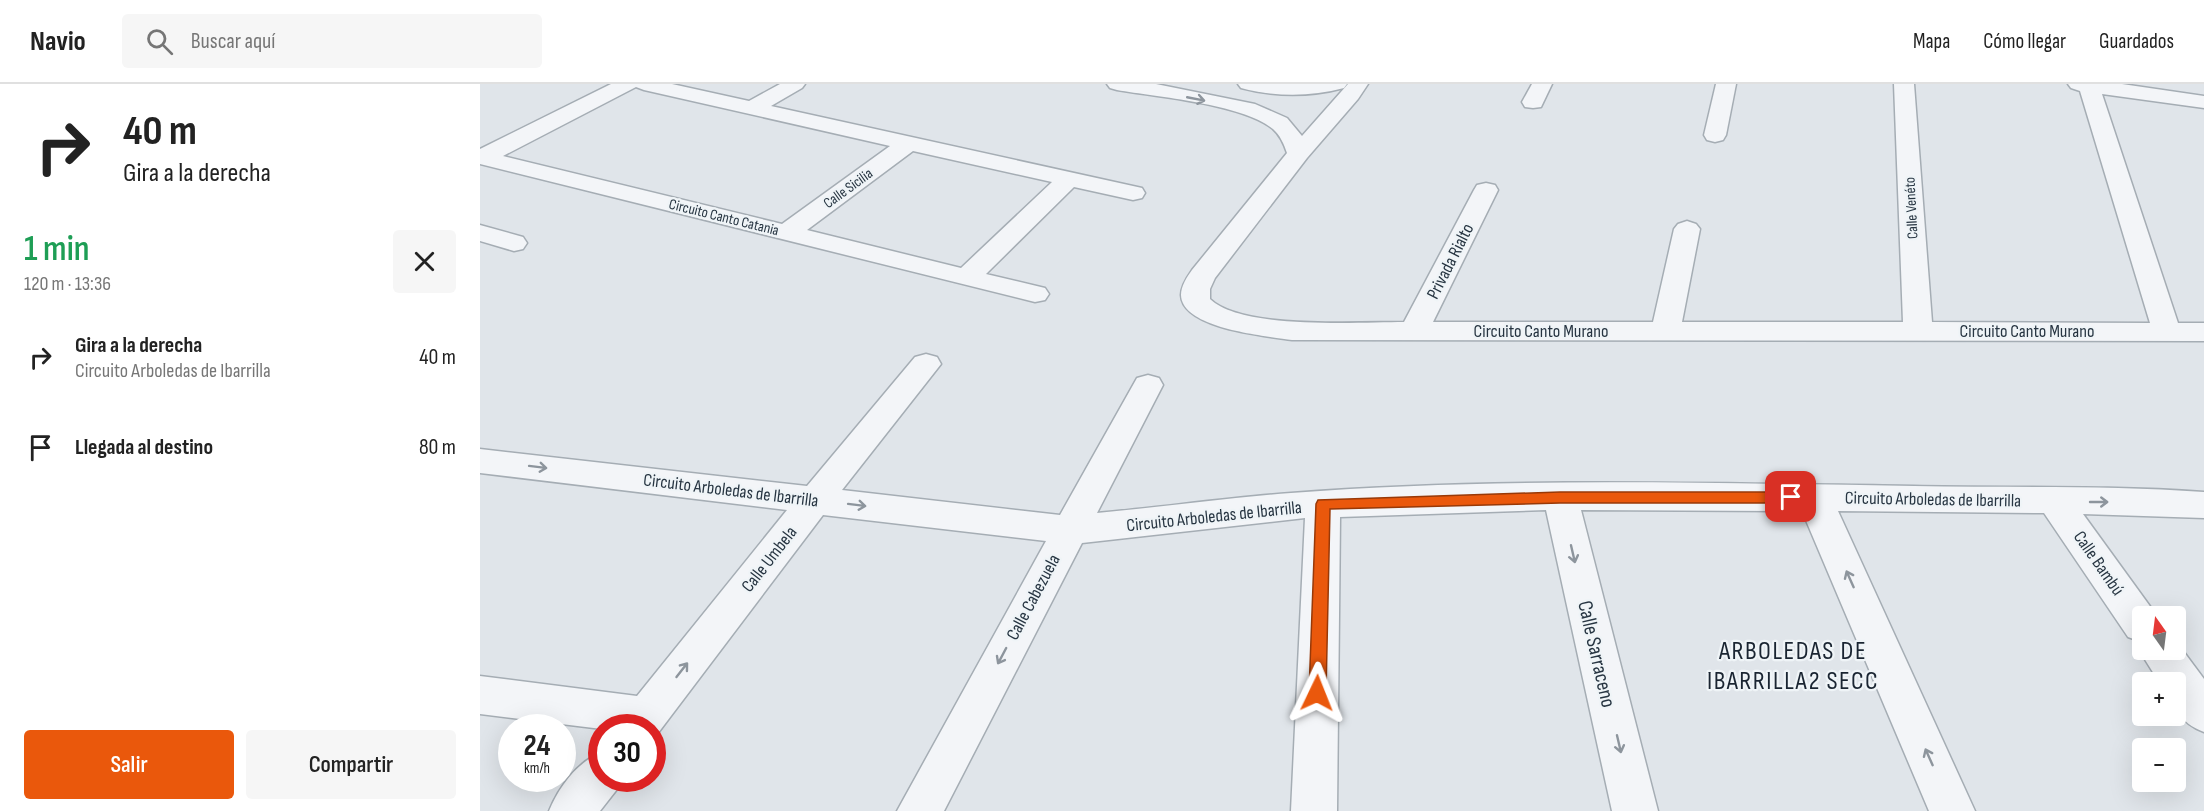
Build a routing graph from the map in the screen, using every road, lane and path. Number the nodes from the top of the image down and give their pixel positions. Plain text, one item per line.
1 (627, 84) edge
2 (644, 84) edge
3 (761, 84) edge
4 (795, 84) edge
5 (1117, 84) edge
6 (1248, 84) edge
7 (1337, 84) edge
8 (1358, 84) edge
9 (1726, 84) edge
10 (1904, 84) edge
11 (2083, 85) edge
12 (1288, 90) junction
13 (727, 102) junction
14 (2204, 102) edge
15 (752, 108) junction
16 (1263, 115) junction
17 (1715, 135) dead end
18 (909, 143) junction
19 (1299, 153) junction
20 (481, 157) edge
21 (1069, 179) junction
22 (1486, 190) dead end
23 (1133, 193) dead end
24 (1687, 229) dead end
25 (787, 232) junction
26 (480, 233) edge
27 (514, 243) dead end
28 (967, 277) junction
29 (1035, 294) dead end
30 (1414, 331) junction
31 (1666, 331) junction
32 (1918, 331) junction
33 (2167, 332) junction
34 (2204, 332) edge
35 (926, 364) dead end
36 (1148, 385) dead end
37 (480, 461) edge
38 (1560, 497) junction
39 (1814, 497) junction
40 (815, 500) junction
41 (2055, 502) junction
42 (1323, 504) junction
43 (2204, 505) edge
44 (1068, 530) junction
45 (2132, 611) edge
46 (2167, 660) edge
47 (480, 695) edge
48 (2204, 713) edge
49 (593, 714) edge
50 (647, 714) edge
51 (588, 791) edge
52 (572, 811) edge
53 (920, 811) edge
54 (1314, 811) edge
55 (1635, 811) edge
56 (1953, 811) edge

1 - 20 street, Circuito Canto Catania
2 - 13 street
3 - 13 street
4 - 15 street
5 -> 16 street
6 - 12 street
7 - 12 street
8 - 19 street, Circuito Canto Murano
9 - 17 street
10 - 32 street, Calle Venéto
11 - 14 street
11 - 33 street
12 - 16 street
13 - 15 street
15 - 18 street
16 - 19 street
18 - 21 street
18 - 25 street, Calle Sicilia
19 - 30 street, Circuito Canto Murano
20 - 25 street, Circuito Canto Catania
21 - 23 street
21 - 28 street
22 - 30 street, Privada Rialto
24 - 31 street
25 - 28 street, Circuito Canto Catania
26 - 27 street
28 - 29 street, Circuito Canto Catania
30 - 31 street, Circuito Canto Murano
31 - 32 street, Circuito Canto Murano
32 - 33 street, Circuito Canto Murano
33 - 34 street, Circuito Canto Murano
35 - 40 street, Calle Umbela
36 - 44 street, Calle Cabezuela
37 -> 40 street, Circuito Arboledas de Ibarrilla
38 - 39 street, Circuito Arboledas de Ibarrilla
38 - 42 street, Circuito Arboledas de Ibarrilla
38 -> 55 street, Calle Sarraceno
39 - 41 street, Circuito Arboledas de Ibarrilla
56 -> 39 street
40 -> 44 street, Circuito Arboledas de Ibarrilla
50 -> 40 street, Calle Umbela
41 -> 43 street, Circuito Arboledas de Ibarrilla
41 - 45 street, Calle Bambú
42 - 44 street, Circuito Arboledas de Ibarrilla
42 - 54 street
44 -> 53 street, Calle Cabezuela
46 - 48 street
47 - 49 street
51 - 52 street

